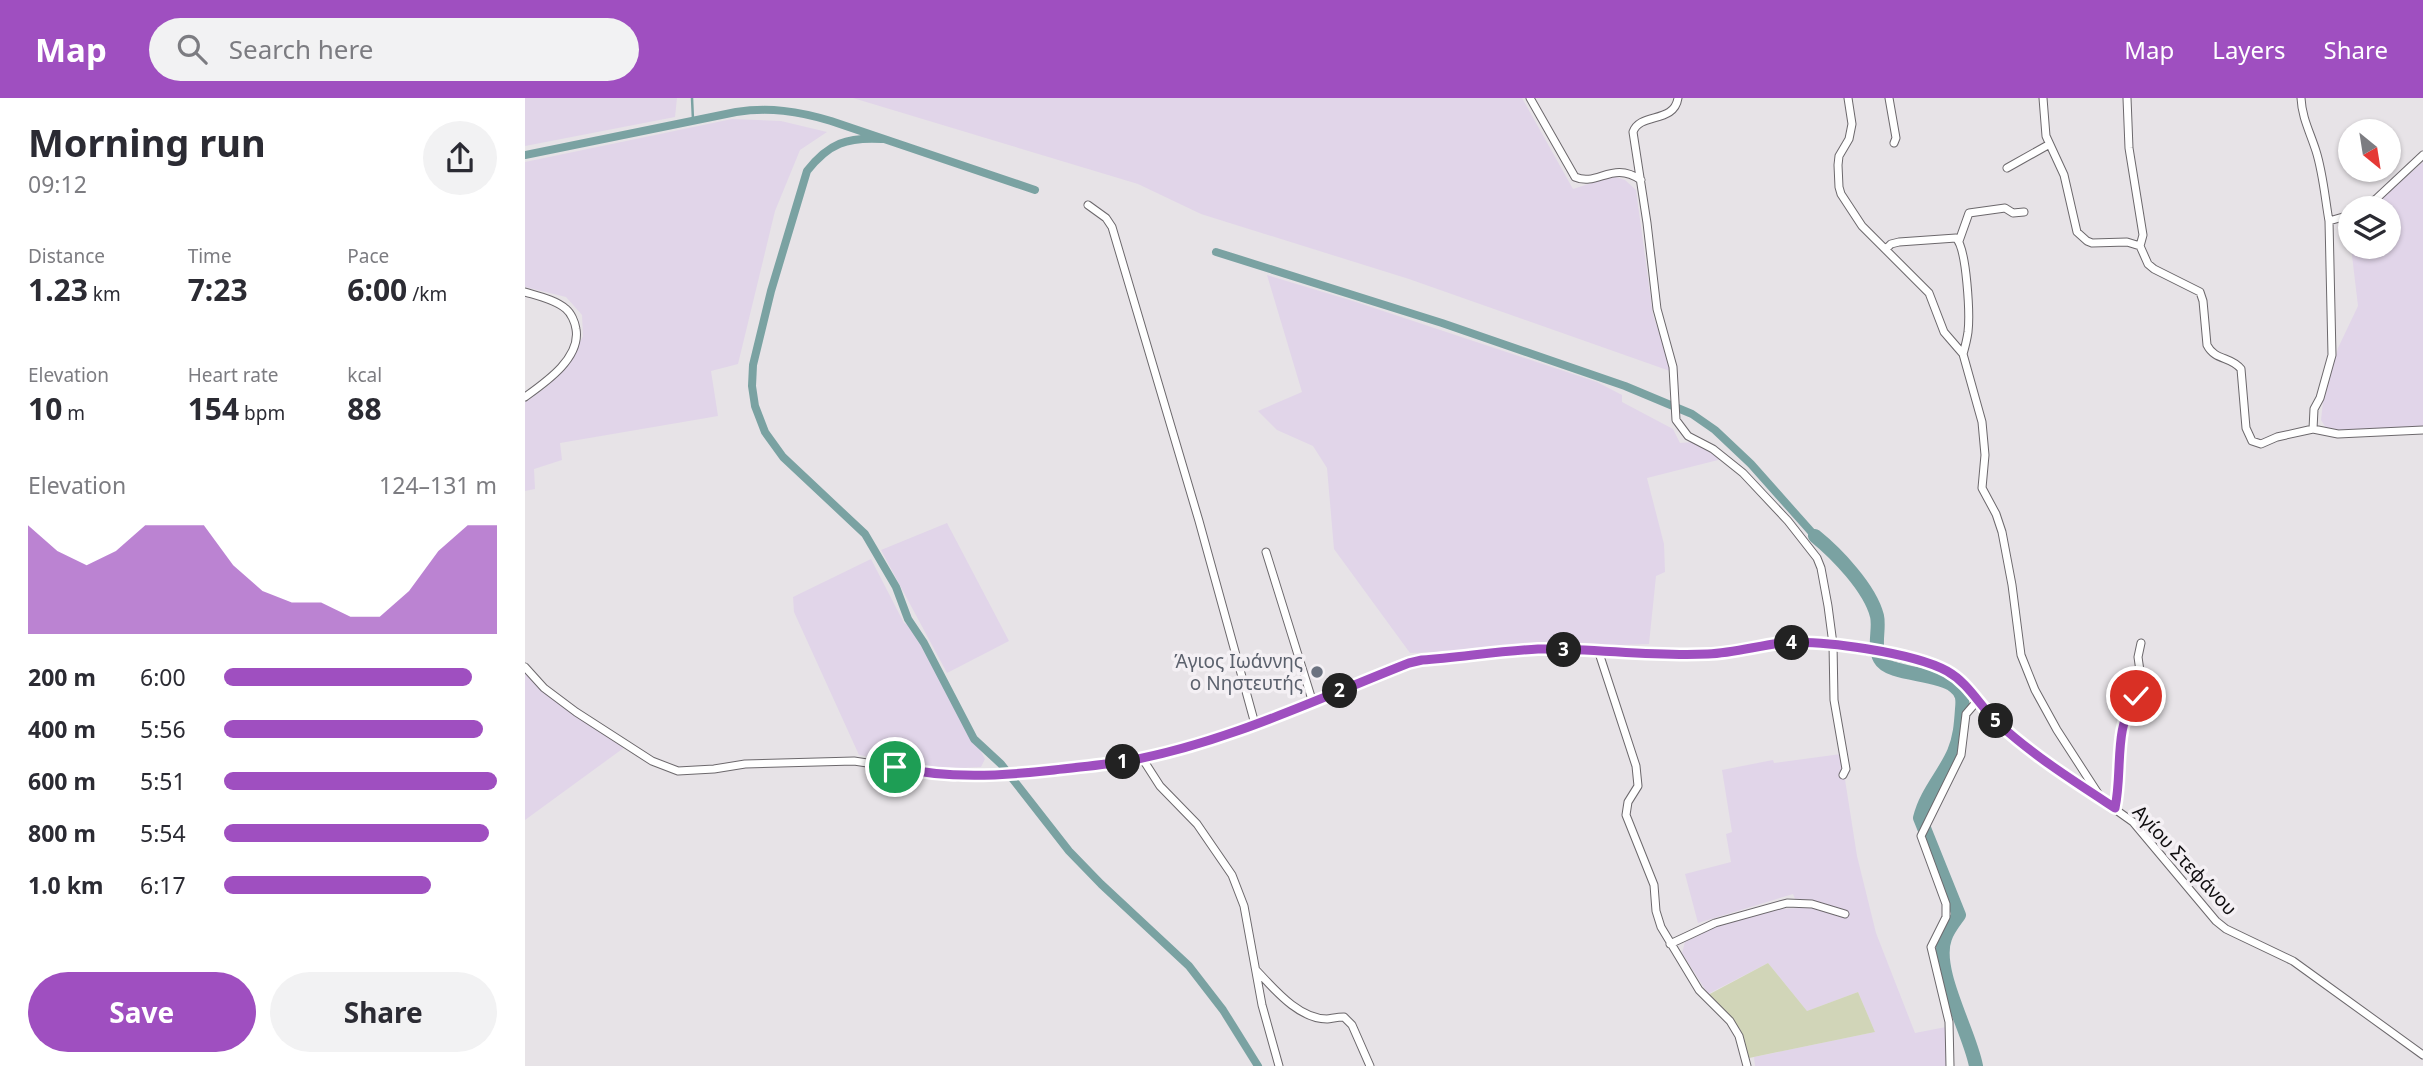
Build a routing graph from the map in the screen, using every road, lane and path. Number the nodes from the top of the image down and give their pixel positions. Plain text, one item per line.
1 (1530, 98) edge
2 (1678, 98) edge
3 (1848, 98) edge
4 (1889, 98) edge
5 (2043, 98) edge
6 (2127, 98) edge
7 (2301, 98) edge
8 (1894, 143) dead end
9 (2048, 145) junction
10 (2423, 155) edge
11 (2007, 169) dead end
12 (1641, 180) junction
13 (2379, 196) edge
14 (1089, 205) dead end
15 (2024, 212) dead end
16 (2338, 218) edge
17 (2329, 221) junction
18 (1959, 241) junction
19 (2140, 246) junction
20 (1886, 249) junction
21 (525, 292) edge
22 (1963, 354) junction
23 (525, 397) edge
24 (2313, 429) junction
25 (2423, 430) edge
26 (1266, 552) dead end
27 (2141, 643) dead end
28 (1833, 644) junction
29 (1598, 650) junction
30 (525, 667) edge
31 (1978, 700) junction
32 (1313, 703) junction
33 (1255, 724) junction
34 (1142, 758) junction
35 (1843, 775) dead end
36 (2101, 799) junction
37 (2115, 808) junction
38 (1845, 914) dead end
39 (1670, 943) junction
40 (1256, 970) junction
41 (2423, 1055) edge
42 (1279, 1066) edge
43 (1370, 1066) edge
44 (1747, 1066) edge
45 (1950, 1066) edge

1 - 12 street
2 - 12 street
3 - 20 street
4 - 8 street
5 - 9 street
6 - 19 street
7 - 17 street
9 - 11 street
9 - 19 street
10 - 13 street
12 - 28 street
14 - 33 street
15 - 18 street
16 - 17 street
17 - 24 street
18 - 20 street
18 - 22 street
19 - 24 street
20 - 22 street
21 - 23 street
22 - 36 street
24 - 25 street
26 - 32 street
27 - 37 street
28 - 29 street, Αγίου Στεφάνου
28 - 31 street, Αγίου Στεφάνου
28 - 35 street
29 - 32 street, Αγίου Στεφάνου
29 - 39 street
30 - 34 street, Αγίου Στεφάνου
31 - 36 street, Αγίου Στεφάνου
31 - 45 street
32 - 33 street, Αγίου Στεφάνου
33 - 34 street, Αγίου Στεφάνου
34 - 40 street
36 - 37 street, Αγίου Στεφάνου
37 - 41 street, Αγίου Στεφάνου
38 - 39 street
39 - 44 street
40 - 42 street
40 - 43 street

